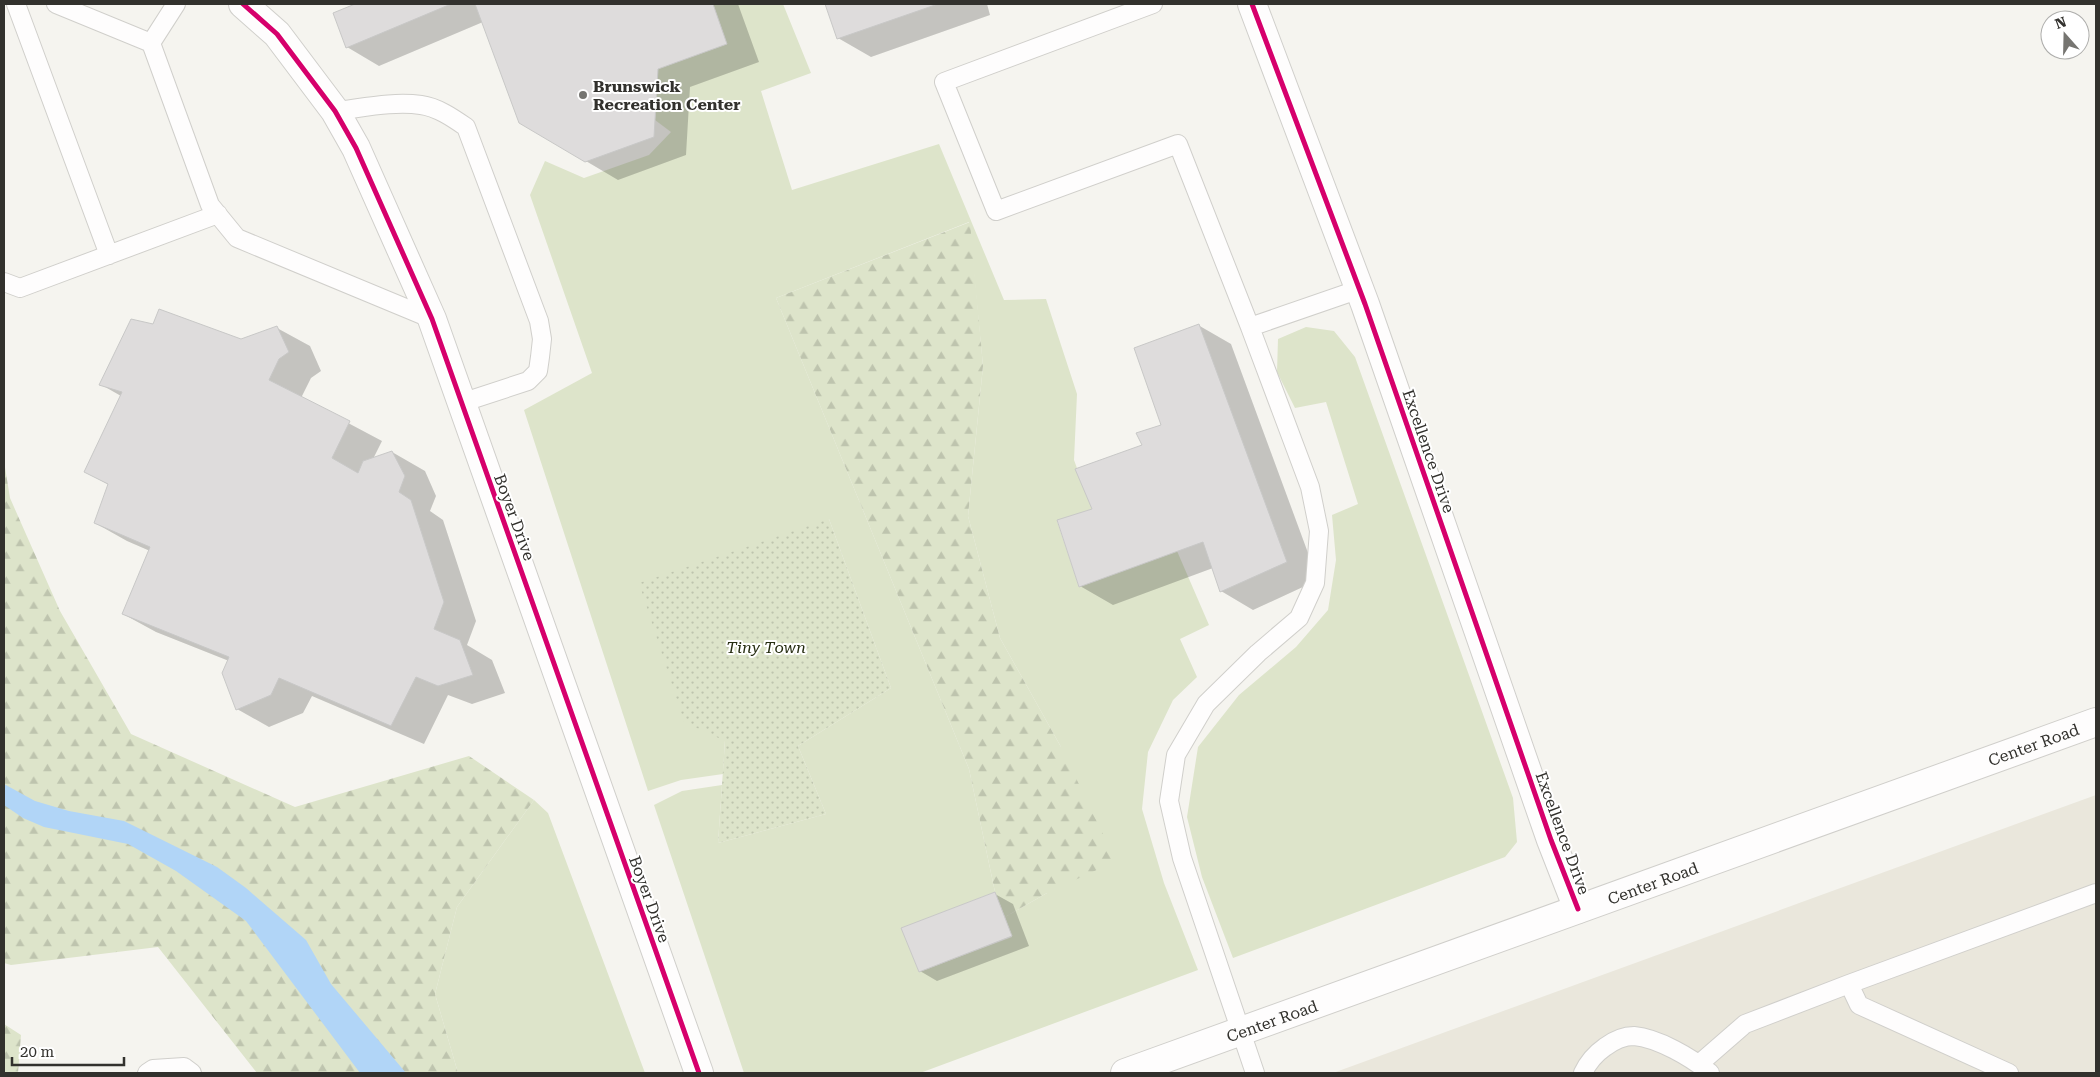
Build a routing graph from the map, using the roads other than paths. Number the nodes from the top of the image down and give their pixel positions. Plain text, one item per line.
1 (16, 4) edge
2 (56, 4) edge
3 (176, 4) edge
4 (244, 4) edge
5 (1152, 4) edge
6 (1252, 4) edge
7 (151, 43) junction
8 (335, 111) junction
9 (218, 214) junction
10 (110, 254) junction
11 (4, 282) edge
12 (1360, 289) junction
13 (432, 319) junction
14 (1250, 327) junction
15 (461, 403) junction
16 (2096, 722) edge
17 (2096, 893) edge
18 (1578, 909) junction
19 (1849, 984) junction
20 (1240, 1033) junction
21 (1704, 1068) edge
22 (1132, 1072) edge
23 (148, 1073) edge
24 (192, 1073) edge
25 (699, 1073) edge
26 (1255, 1073) edge
27 (1584, 1073) edge
28 (2009, 1073) edge

1 - 10 lane
2 - 7 lane
3 - 7 lane
4 - 8 street, Boyer Drive
5 - 14 lane
6 - 12 street, Excellence Drive
7 - 9 lane
8 - 13 street, Boyer Drive
8 - 15 lane
9 - 10 lane
9 - 13 lane
10 - 11 lane
12 - 14 lane
12 - 18 street, Excellence Drive
13 - 15 street, Boyer Drive
14 - 20 lane
15 - 25 street, Boyer Drive
16 - 18 street, Center Road
17 - 19 lane
18 - 20 street, Center Road
19 - 21 lane
19 - 28 lane
20 - 22 street, Center Road
20 - 26 lane
21 - 27 lane
23 - 24 lane

